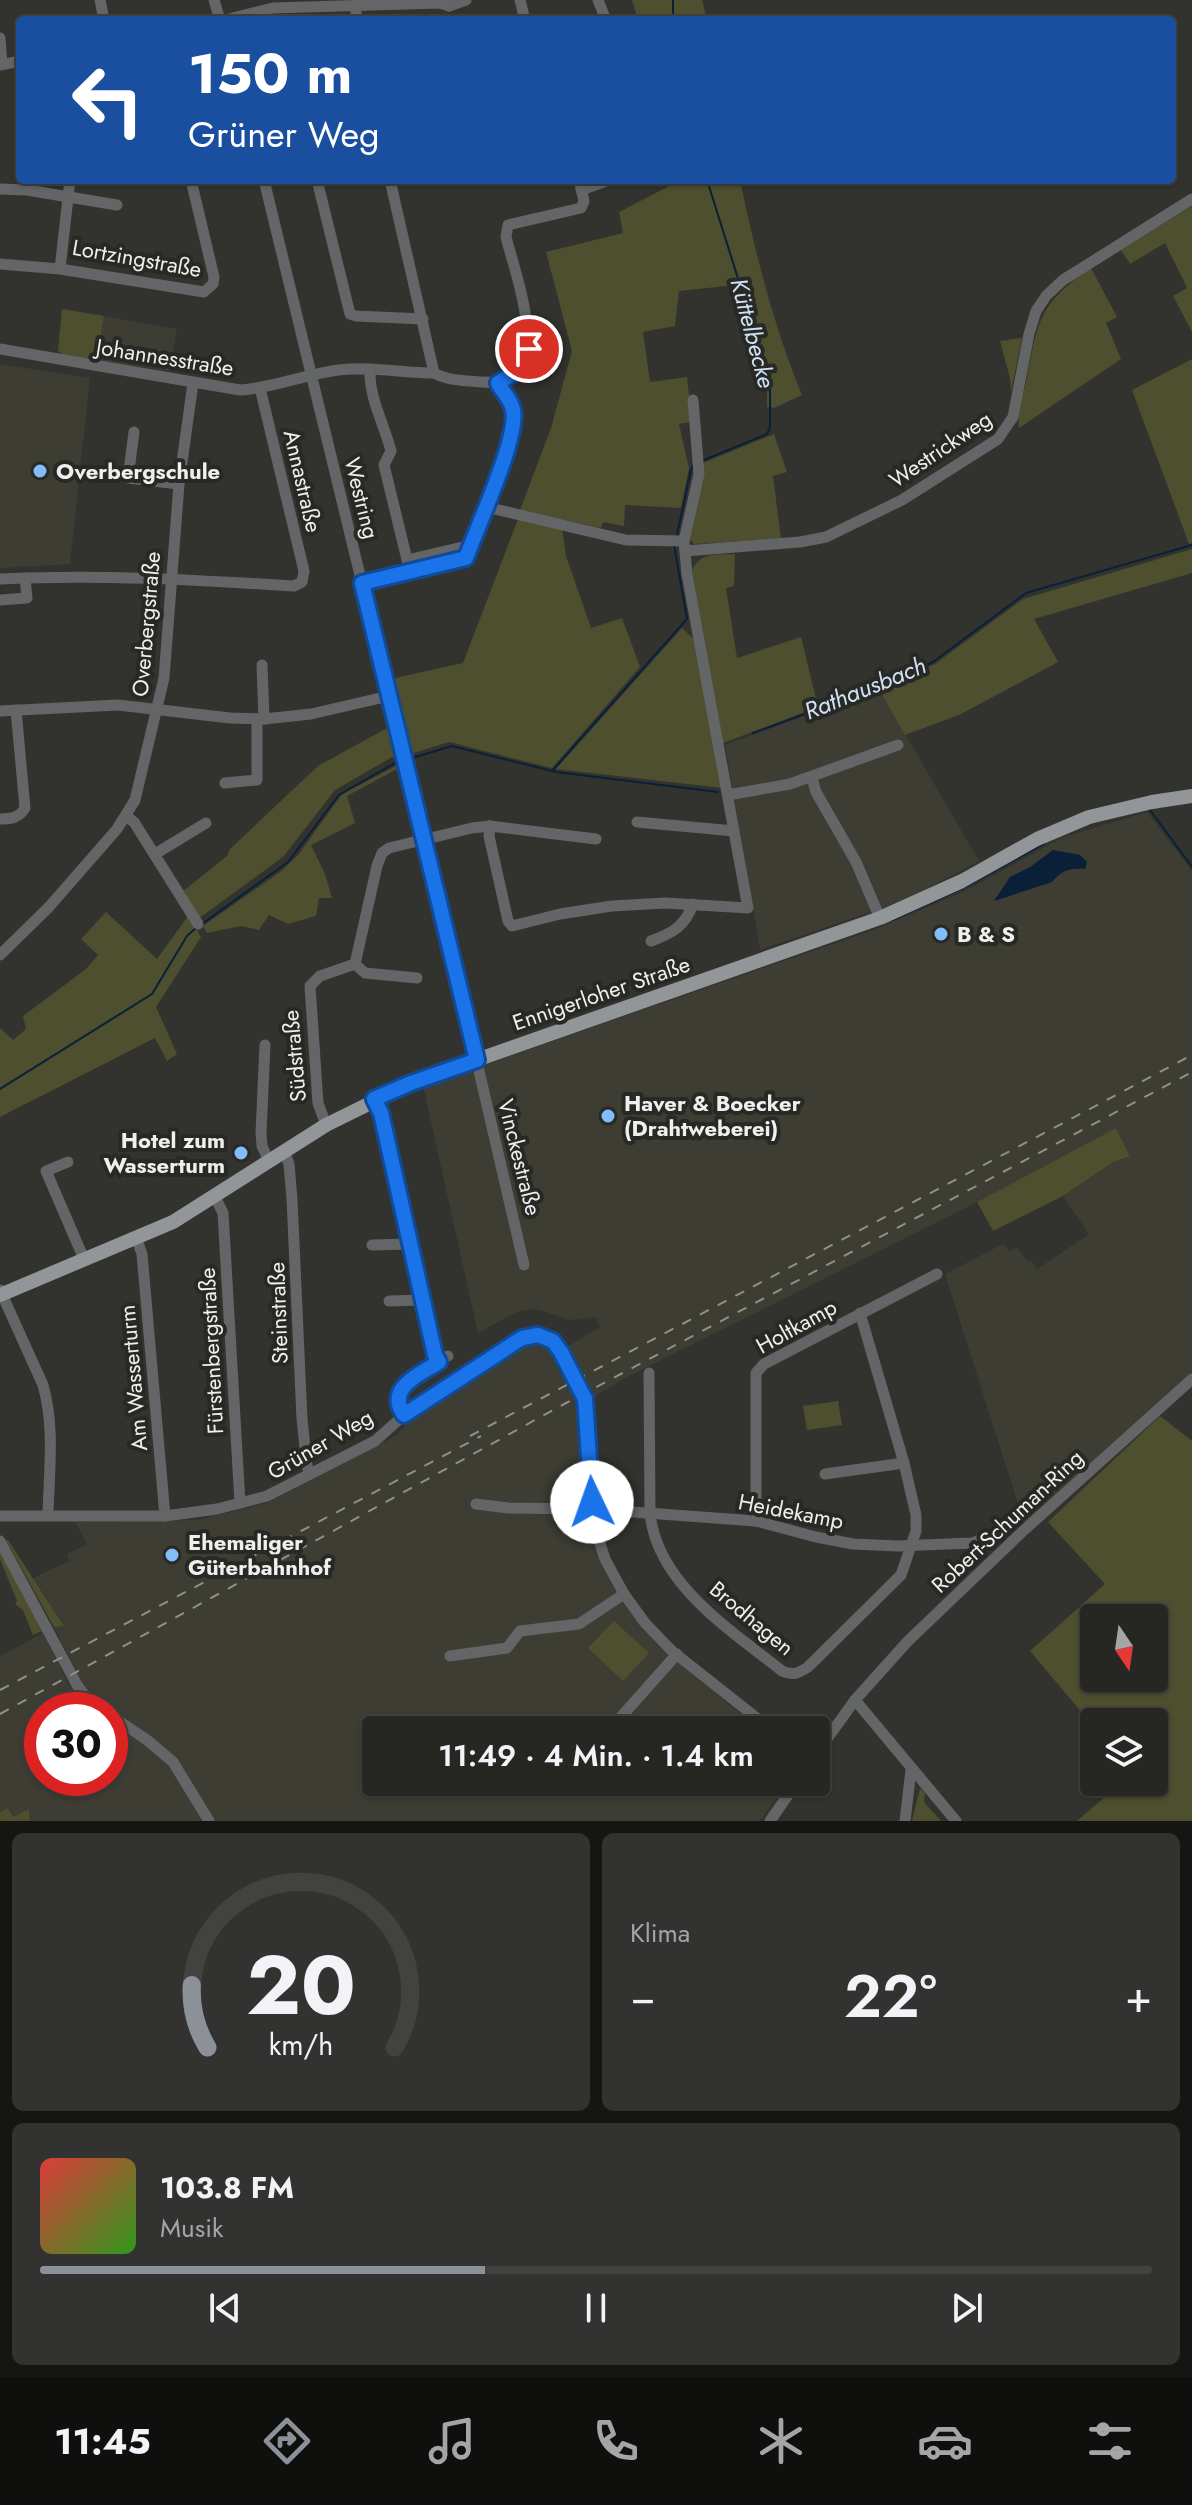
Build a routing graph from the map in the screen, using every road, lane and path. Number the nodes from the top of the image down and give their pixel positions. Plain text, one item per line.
1 (466, 0) edge
2 (328, 2) edge
3 (356, 4) junction
4 (240, 16) edge
5 (356, 16) edge
6 (0, 38) edge
7 (1, 64) edge
8 (70, 184) edge
9 (192, 184) edge
10 (265, 184) edge
11 (318, 184) edge
12 (391, 184) edge
13 (580, 185) edge
14 (0, 189) edge
15 (69, 196) junction
16 (1192, 199) edge
17 (117, 205) dead end
18 (0, 264) edge
19 (60, 269) junction
20 (423, 319) junction
21 (0, 349) edge
22 (370, 370) junction
23 (434, 373) junction
24 (311, 375) junction
25 (193, 383) junction
26 (498, 383) junction
27 (260, 388) junction
28 (693, 400) dead end
29 (134, 432) dead end
30 (179, 484) junction
31 (486, 507) junction
32 (684, 546) junction
33 (408, 566) junction
34 (25, 578) junction
35 (0, 579) edge
36 (170, 579) junction
37 (362, 583) junction
38 (0, 600) edge
39 (262, 665) dead end
40 (389, 696) junction
41 (16, 710) junction
42 (158, 710) junction
43 (0, 711) edge
44 (261, 719) junction
45 (898, 745) dead end
46 (812, 778) junction
47 (225, 783) dead end
48 (728, 795) junction
49 (1192, 796) edge
50 (127, 817) junction
51 (0, 819) edge
52 (637, 822) dead end
53 (206, 823) dead end
54 (490, 826) junction
55 (734, 831) junction
56 (596, 839) dead end
57 (423, 840) junction
58 (155, 854) junction
59 (693, 904) junction
60 (880, 918) junction
61 (198, 924) dead end
62 (651, 941) dead end
63 (0, 955) edge
64 (355, 964) junction
65 (417, 978) dead end
66 (265, 1045) dead end
67 (477, 1060) junction
68 (374, 1099) junction
69 (326, 1125) junction
70 (284, 1151) junction
71 (269, 1161) junction
72 (68, 1162) dead end
73 (215, 1197) junction
74 (136, 1237) junction
75 (410, 1244) junction
76 (372, 1245) dead end
77 (84, 1259) junction
78 (524, 1265) dead end
79 (937, 1274) dead end
80 (0, 1293) edge
81 (423, 1300) junction
82 (389, 1301) dead end
83 (860, 1313) junction
84 (649, 1373) dead end
85 (1192, 1379) edge
86 (404, 1415) junction
87 (904, 1463) junction
88 (310, 1474) junction
89 (825, 1474) dead end
90 (240, 1503) junction
91 (476, 1504) dead end
92 (592, 1509) junction
93 (650, 1514) junction
94 (48, 1515) junction
95 (0, 1516) edge
96 (165, 1516) junction
97 (756, 1521) junction
98 (982, 1539) dead end
99 (0, 1541) edge
100 (912, 1545) junction
101 (624, 1594) junction
102 (677, 1654) junction
103 (450, 1656) dead end
104 (82, 1692) edge
105 (855, 1700) junction
106 (622, 1716) edge
107 (754, 1716) edge
108 (128, 1727) edge
109 (830, 1735) edge
110 (911, 1770) junction
111 (787, 1796) edge
112 (209, 1821) edge
113 (770, 1821) edge
114 (905, 1821) edge
115 (956, 1821) edge

1 - 3 street
2 - 3 street
2 - 4 street
3 - 5 street
6 - 7 street
8 - 15 street, Lortzingstraße
9 - 19 street, Lortzingstraße
10 - 24 street, Westring
11 - 20 street
12 - 20 street
13 - 26 street
14 - 15 street
15 - 17 street
15 - 19 street, Lortzingstraße
16 - 32 street, Westrickweg
18 - 19 street
20 - 23 street
21 - 25 street, Johannesstraße
22 - 23 street, Johannesstraße
22 - 24 street, Johannesstraße
22 - 33 street
23 - 26 street, Johannesstraße
24 - 27 street, Johannesstraße
24 - 37 street, Westring
25 - 27 street, Johannesstraße
25 - 30 street, Overbergstraße
26 - 31 street
27 - 36 street, Annastraße
28 - 32 street
29 - 30 street
30 - 36 street, Overbergstraße
31 - 32 street, Westrickweg
31 - 33 street
32 - 48 street
33 - 37 street
34 - 35 street
34 - 36 street
34 - 38 street
36 - 42 street, Overbergstraße
37 - 40 street, Westring
39 - 44 street
40 - 44 street
40 - 57 street, Westring
41 - 42 street
41 - 43 street
41 - 51 street
42 - 44 street
42 - 50 street, Overbergstraße
44 - 47 street
45 - 46 street
46 - 48 street
46 - 60 street
48 - 55 street
49 - 60 main road, Ennigerloher Straße
50 - 58 street
50 - 63 street, Overbergstraße
52 - 55 street
53 - 58 street
54 - 56 street
54 - 57 street
54 - 59 street
55 - 59 street
57 - 64 street
57 - 67 street, Westring
58 - 61 street
59 - 62 street
60 - 67 main road, Ennigerloher Straße
64 - 65 street
64 - 69 street, Südstraße
66 - 71 street
67 - 68 main road, Ennigerloher Straße
67 - 78 street, Vinckestraße
68 - 69 main road, Ennigerloher Straße
68 - 75 street
69 - 70 main road, Ennigerloher Straße
70 - 71 main road, Ennigerloher Straße
70 - 88 street, Steinstraße
71 - 73 main road, Ennigerloher Straße
72 - 77 street
73 - 74 main road, Ennigerloher Straße
73 - 90 street, Fürstenbergstraße
74 - 77 main road, Ennigerloher Straße
74 - 96 street, Am Wasserturm
75 - 76 street
75 - 81 street
77 - 80 main road, Ennigerloher Straße
79 - 83 street, Holtkamp
80 - 94 street
81 - 82 street
81 - 86 street
83 - 87 street, Holtkamp
83 - 97 street, Holtkamp
84 - 93 street
85 - 105 street, Robert-Schuman-Ring
86 - 88 street, Grüner Weg
86 - 92 street, Grüner Weg
87 - 89 street
87 - 100 street, Holtkamp
88 - 90 street, Grüner Weg
90 - 96 street, Grüner Weg
91 - 92 street, Heidekamp
92 - 93 street, Heidekamp
92 - 101 street
93 - 97 street, Heidekamp
93 - 100 street, Brodhagen
94 - 95 street, Grüner Weg
94 - 96 street, Grüner Weg
97 - 100 street, Heidekamp
98 - 100 street, Heidekamp
99 - 104 street
101 - 102 street
101 - 103 street
102 - 106 street
102 - 107 street
105 - 109 street, Robert-Schuman-Ring
105 - 110 street
108 - 112 street
110 - 114 street
110 - 115 street
111 - 113 street

